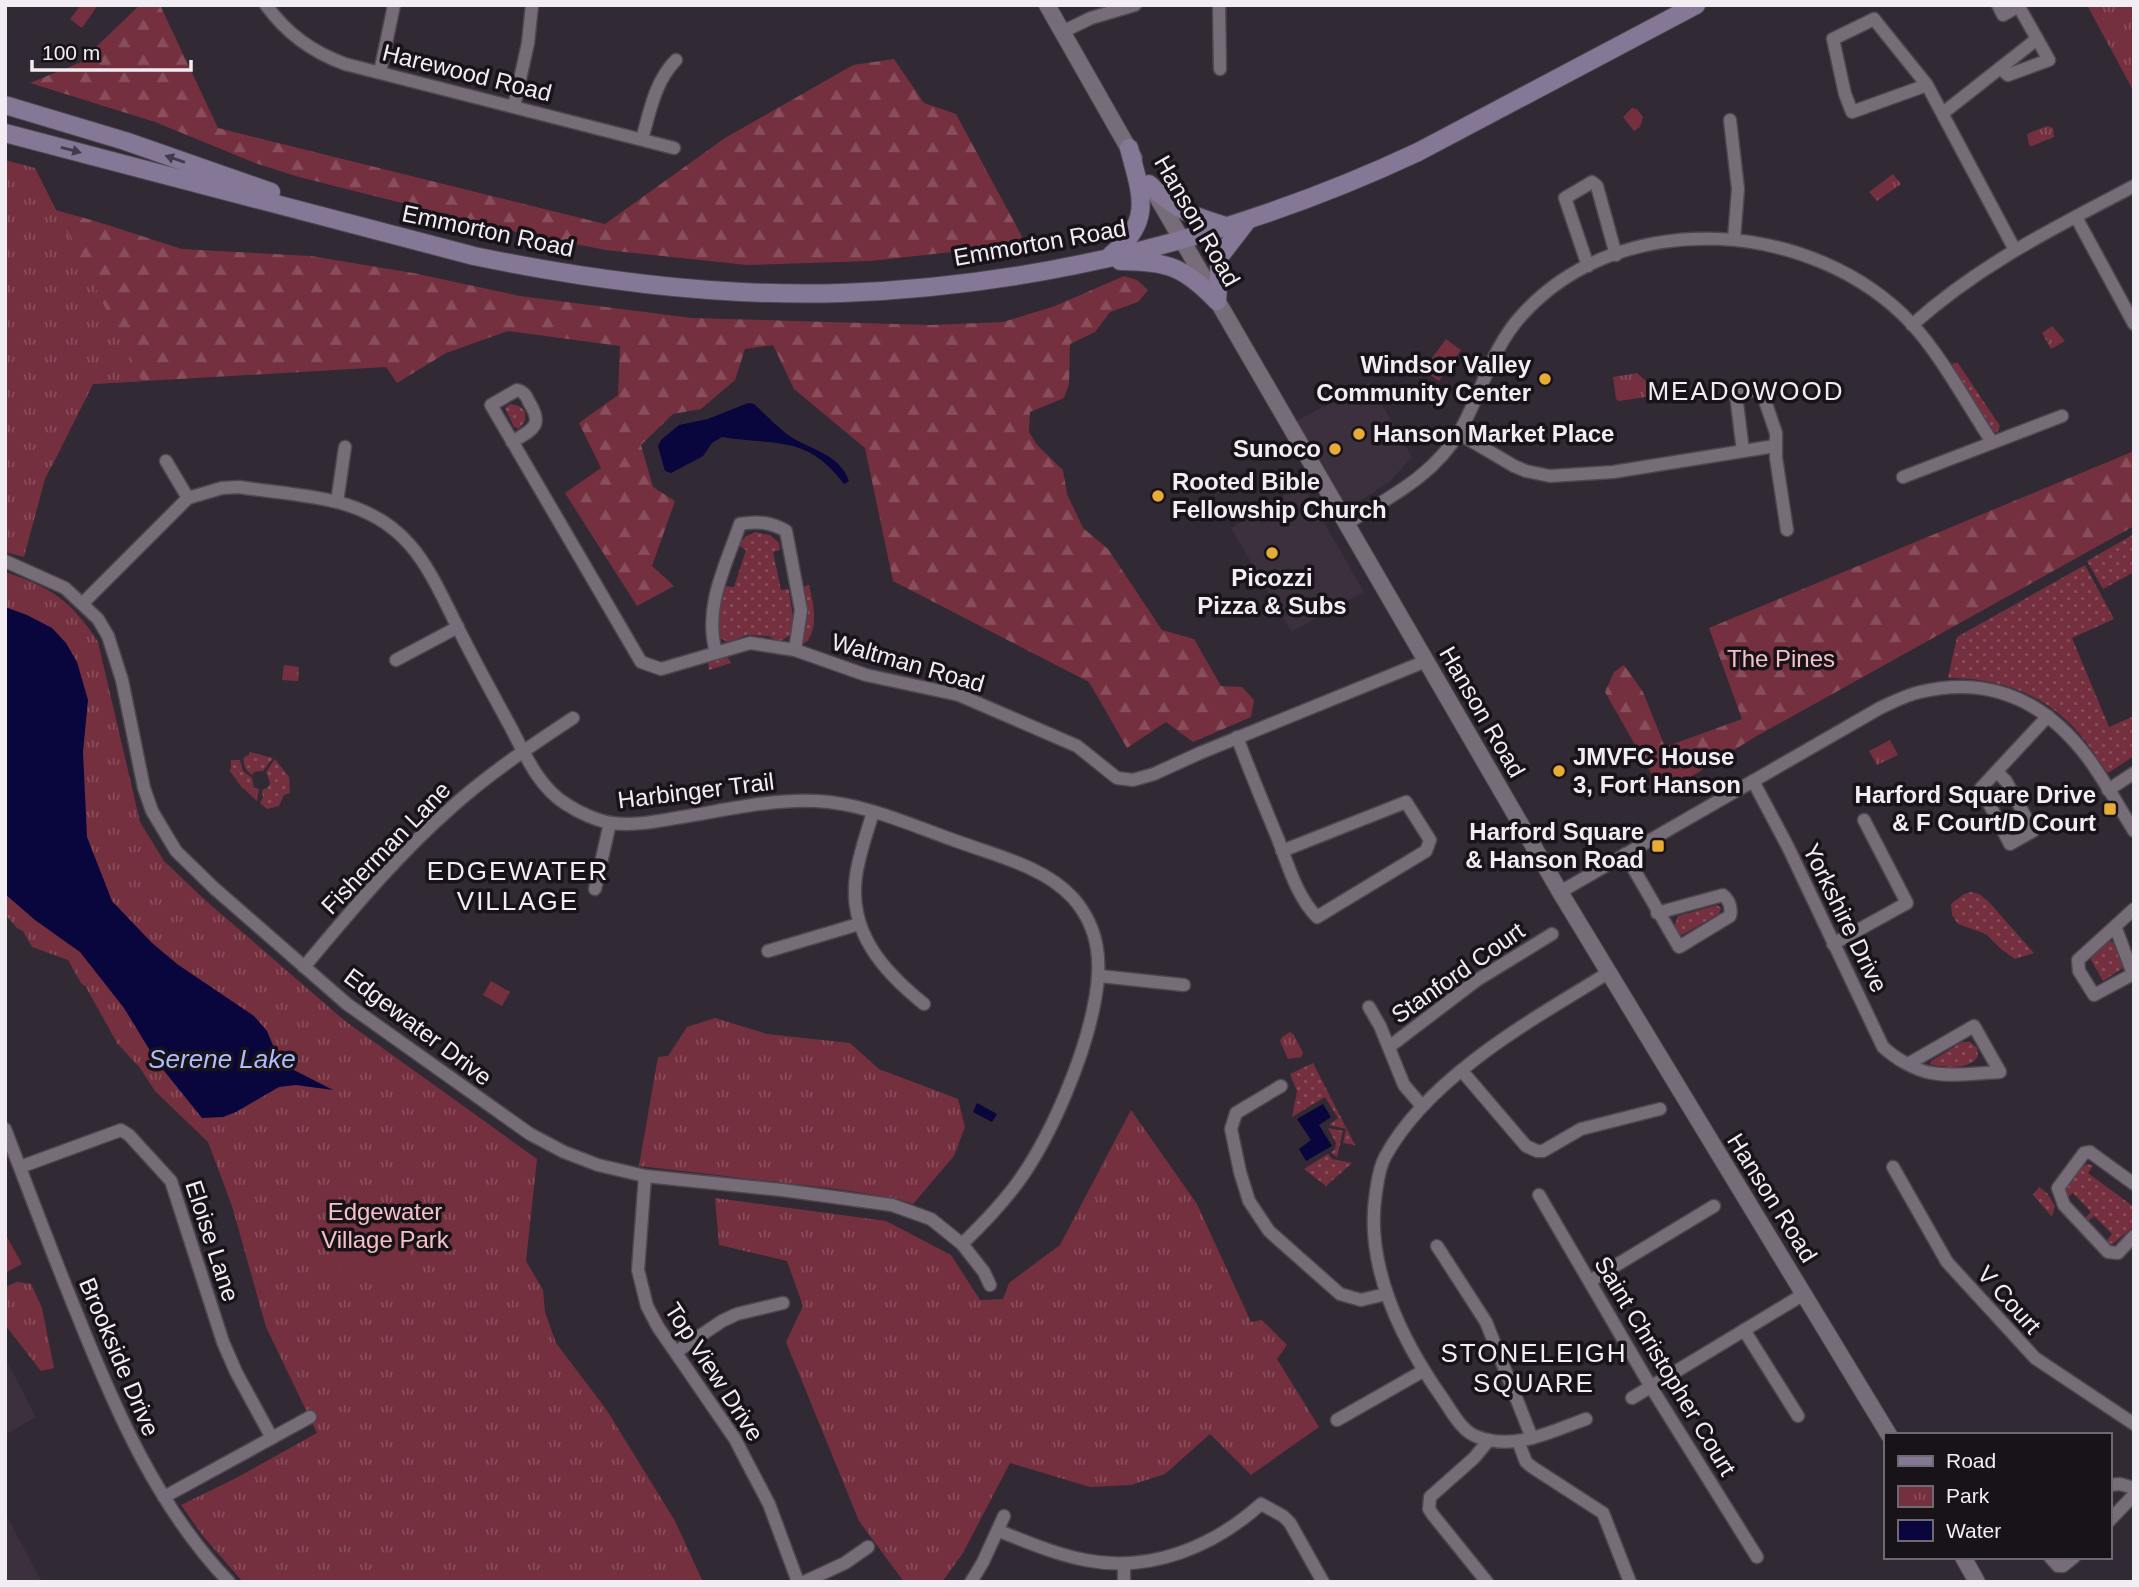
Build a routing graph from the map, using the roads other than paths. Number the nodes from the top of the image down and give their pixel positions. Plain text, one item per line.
1 (266, 5) edge
2 (394, 5) edge
3 (533, 5) edge
4 (1047, 5) edge
5 (1135, 5) edge
6 (1219, 5) edge
7 (1696, 5) edge
8 (1998, 5) edge
9 (2019, 6) edge
10 (1062, 32) junction
11 (2037, 39) junction
12 (676, 60) dead end
13 (2000, 68) junction
14 (1220, 69) dead end
15 (380, 72) junction
16 (1927, 85) junction
17 (5, 105) edge
18 (514, 106) junction
19 (1943, 113) junction
20 (1730, 120) dead end
21 (5, 133) edge
22 (642, 139) junction
23 (674, 148) dead end
24 (1129, 148) junction
25 (1149, 184) junction
26 (2134, 186) edge
27 (2076, 217) junction
28 (1247, 221) junction
29 (346, 223) junction
30 (1229, 227) junction
31 (1181, 239) junction
32 (1734, 239) junction
33 (2015, 250) junction
34 (1616, 255) junction
35 (1100, 259) junction
36 (1588, 267) junction
37 (1217, 301) junction
38 (2134, 324) edge
39 (1912, 325) junction
40 (2062, 416) dead end
41 (1458, 433) junction
42 (512, 442) dead end
43 (1992, 442) junction
44 (1775, 446) junction
45 (345, 447) dead end
46 (1743, 451) junction
47 (166, 461) dead end
48 (1903, 477) dead end
49 (188, 498) junction
50 (337, 502) junction
51 (1346, 524) junction
52 (1787, 530) dead end
53 (5, 561) edge
54 (83, 603) junction
55 (458, 627) junction
56 (795, 650) junction
57 (716, 652) junction
58 (396, 660) dead end
59 (1426, 661) junction
60 (2048, 716) junction
61 (573, 718) dead end
62 (1237, 737) junction
63 (523, 752) junction
64 (1997, 772) junction
65 (2134, 773) edge
66 (1753, 781) junction
67 (2108, 790) junction
68 (873, 812) junction
69 (1864, 820) dead end
70 (610, 823) junction
71 (2134, 831) edge
72 (1283, 851) junction
73 (1625, 854) junction
74 (595, 889) dead end
75 (1560, 892) junction
76 (2134, 909) edge
77 (1657, 913) junction
78 (859, 924) junction
79 (2115, 926) junction
80 (1552, 934) dead end
81 (1833, 944) junction
82 (768, 951) dead end
83 (304, 967) junction
84 (1608, 973) junction
85 (1100, 976) junction
86 (1184, 985) dead end
87 (924, 1004) dead end
88 (1369, 1007) dead end
89 (1389, 1047) junction
90 (1908, 1064) junction
91 (1462, 1071) junction
92 (1281, 1086) dead end
93 (1422, 1106) junction
94 (1660, 1109) dead end
95 (5, 1129) edge
96 (9, 1152) edge
97 (20, 1167) junction
98 (1893, 1167) dead end
99 (645, 1176) junction
100 (2134, 1184) edge
101 (1539, 1195) dead end
102 (1714, 1206) dead end
103 (2134, 1236) edge
104 (962, 1244) junction
105 (1437, 1246) dead end
106 (1590, 1281) junction
107 (990, 1285) dead end
108 (1387, 1294) junction
109 (1804, 1294) junction
110 (783, 1303) dead end
111 (1744, 1329) junction
112 (677, 1352) junction
113 (1423, 1371) junction
114 (1651, 1387) junction
115 (1632, 1398) dead end
116 (1798, 1416) dead end
117 (310, 1417) dead end
118 (1586, 1419) dead end
119 (1337, 1420) dead end
120 (2134, 1424) edge
121 (1888, 1433) edge
122 (272, 1438) junction
123 (1532, 1438) junction
124 (1489, 1440) junction
125 (1518, 1441) junction
126 (2111, 1485) edge
127 (2134, 1488) edge
128 (2134, 1495) edge
129 (164, 1497) junction
130 (1004, 1516) dead end
131 (2111, 1519) edge
132 (999, 1531) junction
133 (868, 1547) dead end
134 (1756, 1557) dead end
135 (1964, 1559) edge
136 (2052, 1559) edge
137 (2072, 1559) edge
138 (1124, 1564) junction
139 (229, 1582) edge
140 (798, 1582) edge
141 (804, 1582) edge
142 (971, 1582) edge
143 (1124, 1582) edge
144 (1323, 1582) edge
145 (1488, 1582) edge
146 (1630, 1582) edge
147 (1977, 1582) edge

1 - 15 street, Harewood Road
2 - 15 street
3 - 18 street
4 - 10 street, Hanson Road
5 - 10 street
6 - 14 street
7 - 28 main road, Emmorton Road
8 - 9 street
9 - 11 street
10 - 24 street, Hanson Road
11 - 13 street
11 - 13 street
12 - 22 street
13 - 19 street
15 - 18 street, Harewood Road
16 - 16 street
16 - 19 street
29 -> 17 main road, Emmorton Road
18 - 22 street, Harewood Road
19 - 33 street
20 - 32 street
21 -> 29 main road, Emmorton Road
22 - 23 street, Harewood Road
24 - 25 street, Hanson Road
24 - 35 main road
25 - 30 main road
25 - 31 street, Hanson Road
26 - 27 street
27 - 33 street
27 - 38 street
28 - 30 main road, Emmorton Road
28 - 37 main road
29 - 35 main road, Emmorton Road
30 - 31 main road, Emmorton Road
31 - 35 main road, Emmorton Road
31 - 37 street, Hanson Road
32 - 34 street
32 - 39 street
33 - 39 street
34 - 36 street
34 - 36 street
35 - 37 main road
36 - 41 street
37 - 51 street, Hanson Road
39 - 43 street
40 - 43 street
41 - 46 street
41 - 51 street
42 - 57 street, Waltman Road
43 - 48 street
44 - 46 street
44 - 46 street
44 - 52 street
45 - 50 street
47 - 49 street
49 - 50 street, Harbinger Trail
49 - 54 street, Harbinger Trail
50 - 55 street, Harbinger Trail
51 - 59 street, Hanson Road
53 - 54 street, Edgewater Drive
54 - 83 street, Edgewater Drive
55 - 58 street
55 - 63 street, Harbinger Trail
56 - 57 street, Waltman Road
56 - 57 street
56 - 62 street, Waltman Road
59 - 62 street, Waltman Road
59 - 75 street, Hanson Road
60 - 64 street
60 - 66 street
60 - 67 street
61 - 63 street, Fisherman Lane
62 - 72 street
63 - 70 street, Harbinger Trail
63 - 83 street, Fisherman Lane
64 - 64 street
65 - 67 street
66 - 73 street
66 - 81 street, Yorkshire Drive
67 - 71 street
68 - 70 street, Harbinger Trail
68 - 78 street
68 - 85 street, Harbinger Trail
69 - 81 street
70 - 74 street
72 - 72 street
73 - 75 street
73 - 77 street
75 - 84 street, Hanson Road
76 - 79 street
77 - 77 street
78 - 82 street
78 - 87 street
79 - 79 street
80 - 89 street, Stanford Court
81 - 90 street, Yorkshire Drive
83 - 99 street, Edgewater Drive
84 - 91 street
84 - 109 street, Hanson Road
85 - 86 street
85 - 104 street, Harbinger Trail
88 - 89 street, Stanford Court
89 - 93 street, Stanford Court
90 - 90 street, Yorkshire Drive
91 - 93 street
91 - 94 street
92 - 108 street
93 - 108 street
95 - 96 street, Brookside Drive
96 - 97 street, Brookside Drive
97 - 122 street, Eloise Lane
97 - 129 street, Brookside Drive
98 - 120 street, V Court
99 - 104 street, Edgewater Drive
99 - 112 street, Top View Drive
100 - 103 street
101 - 106 street, Saint Christopher Court
102 - 106 street
104 - 107 street, Edgewater Drive
105 - 123 street
106 - 114 street, Saint Christopher Court
108 - 113 street
109 - 111 street
109 - 121 street, Hanson Road
110 - 112 street
111 - 114 street
111 - 116 street
112 - 140 street, Top View Drive
113 - 119 street
113 - 124 street
114 - 115 street
114 - 134 street, Saint Christopher Court
117 - 122 street
118 - 123 street
122 - 129 street
123 - 125 street
124 - 125 street
124 - 145 street
125 - 146 street
126 - 127 street
128 - 131 street
129 - 139 street, Brookside Drive
130 - 132 street
132 - 138 street
132 - 142 street
133 - 141 street
135 - 147 street
136 - 137 street
138 - 143 street
138 - 144 street

